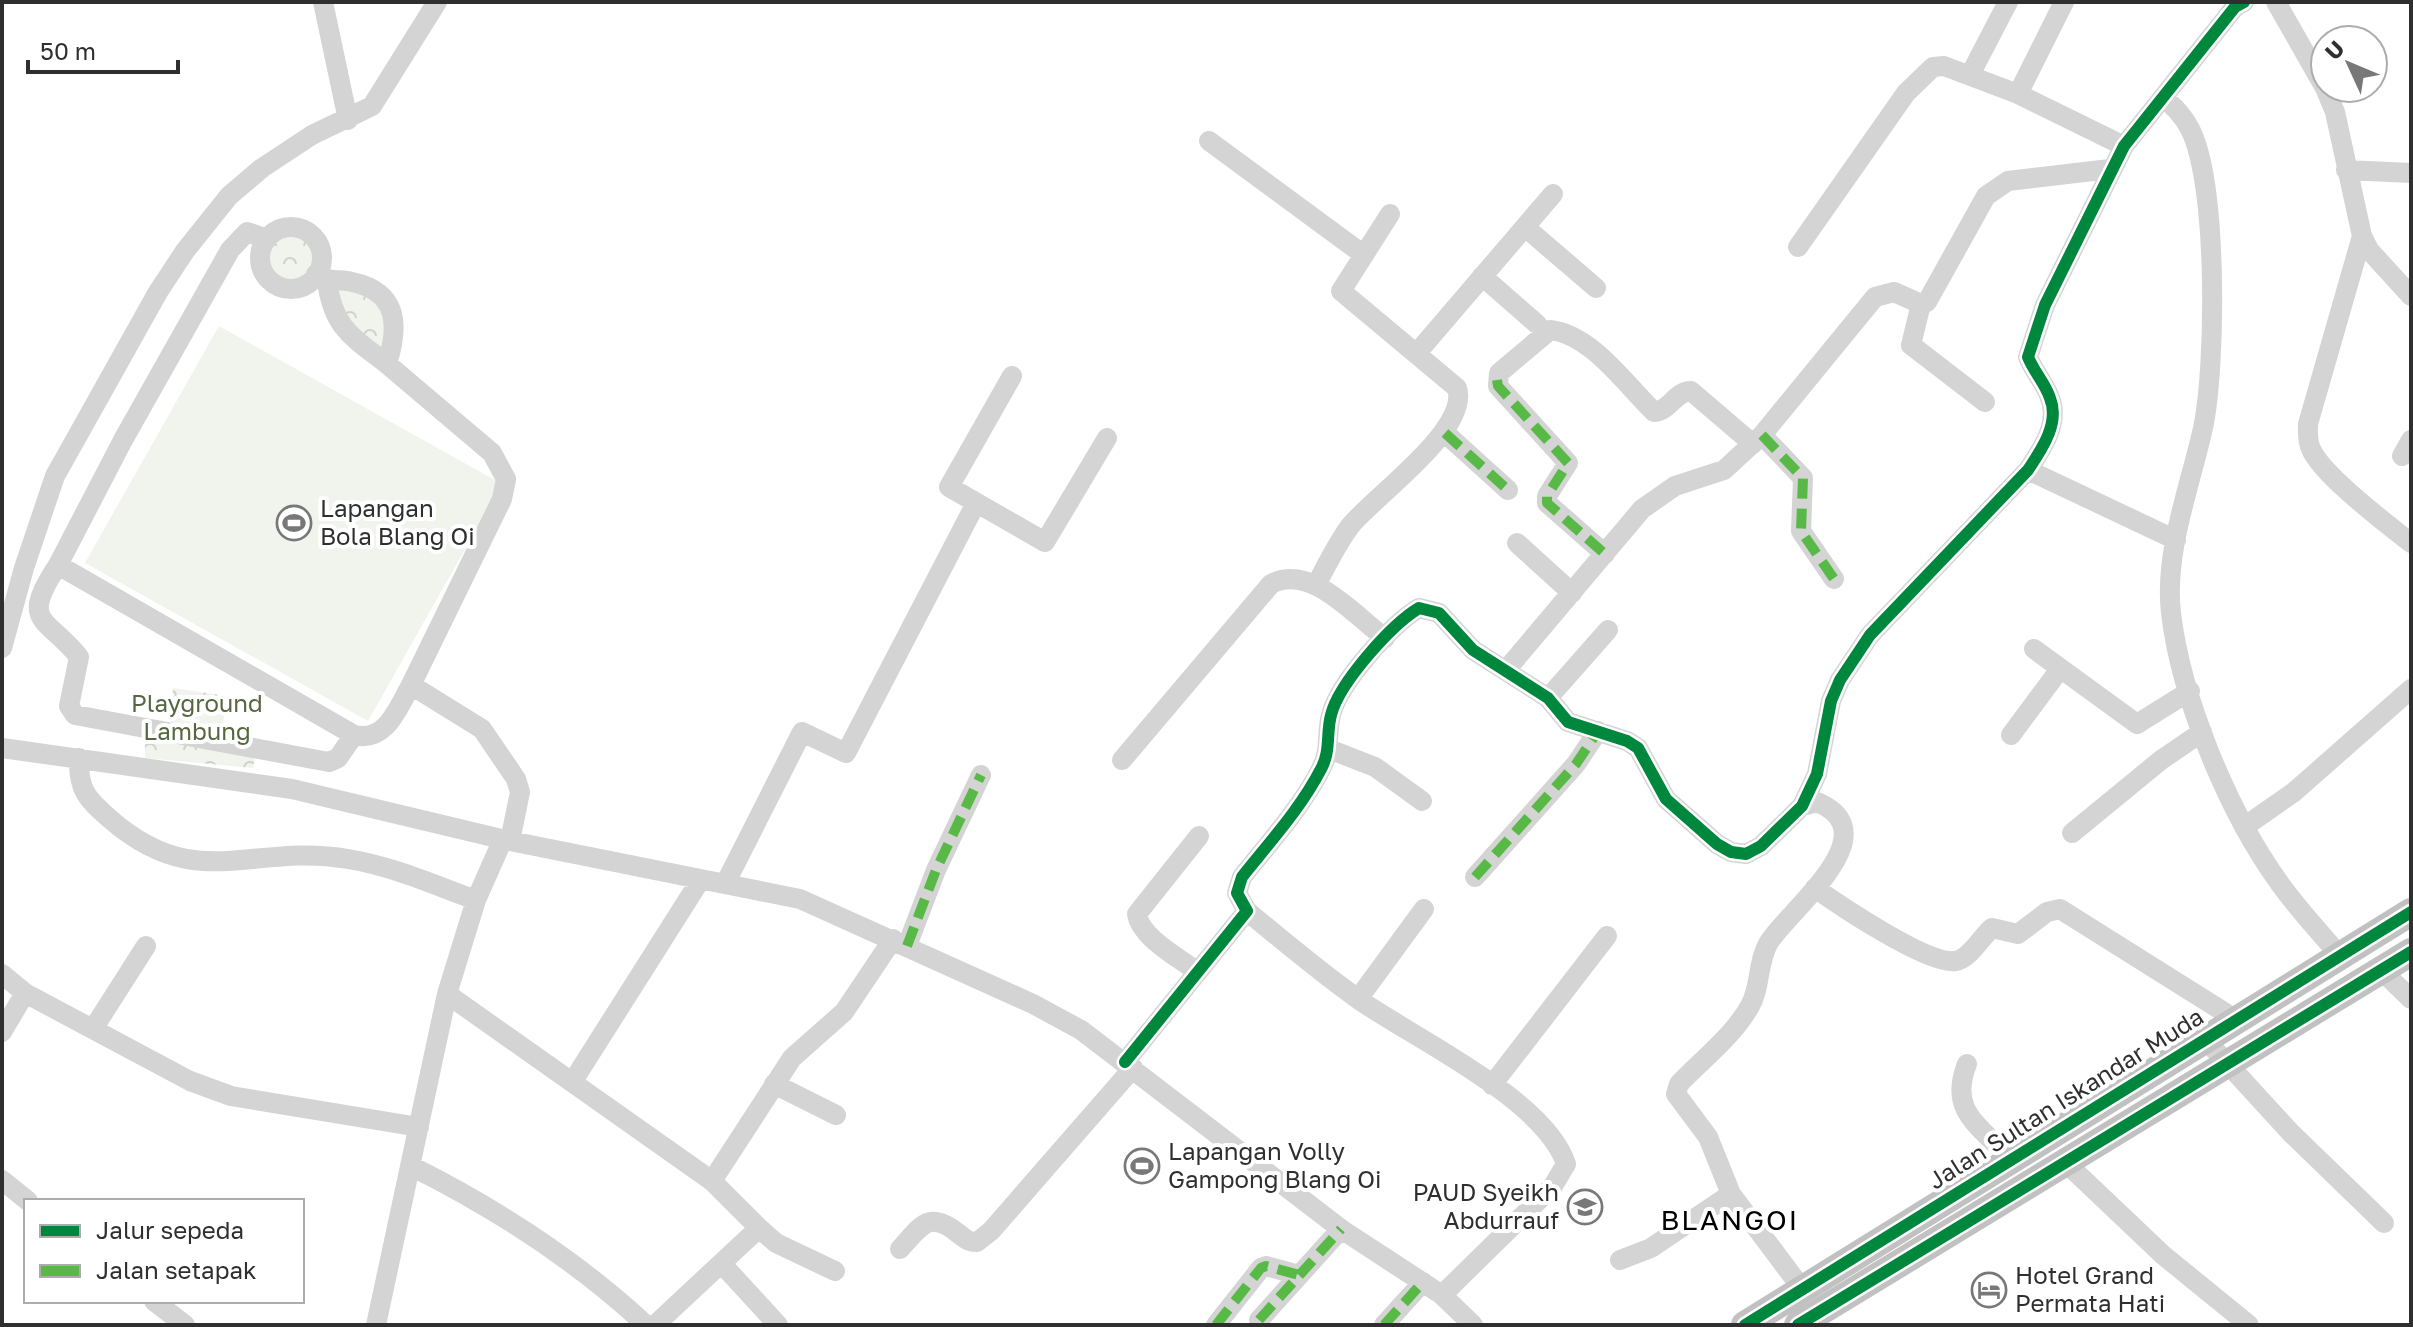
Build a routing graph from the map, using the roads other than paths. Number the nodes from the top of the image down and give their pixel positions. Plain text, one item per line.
1 (323, 2) edge
2 (437, 2) edge
3 (2008, 2) edge
4 (2064, 2) edge
5 (2244, 2) edge
6 (2276, 2) edge
7 (2309, 60) edge
8 (1970, 75) junction
9 (2018, 94) junction
10 (2163, 97) junction
11 (2332, 104) edge
12 (348, 120) junction
13 (1209, 141) dead end
14 (2124, 146) junction
15 (2110, 169) junction
16 (2346, 170) junction
17 (2411, 173) edge
18 (1553, 194) dead end
19 (1390, 214) dead end
20 (1525, 227) junction
21 (2362, 236) junction
22 (263, 247) junction
23 (1798, 247) dead end
24 (1364, 255) junction
25 (1482, 276) junction
26 (322, 278) junction
27 (1596, 288) dead end
28 (2411, 296) edge
29 (1921, 304) junction
30 (1537, 324) dead end
31 (1416, 354) junction
32 (387, 364) junction
33 (1012, 376) dead end
34 (1985, 402) dead end
35 (1445, 433) junction
36 (1107, 438) dead end
37 (1758, 440) junction
38 (2028, 470) junction
39 (1508, 490) dead end
40 (976, 503) junction
41 (2176, 540) junction
42 (1517, 543) dead end
43 (2411, 543) edge
44 (1605, 554) junction
45 (58, 565) junction
46 (1834, 579) dead end
47 (1316, 585) junction
48 (1572, 593) junction
49 (1608, 630) dead end
50 (1385, 638) junction
51 (2, 648) edge
52 (2034, 649) dead end
53 (1507, 669) junction
54 (2060, 669) junction
55 (411, 685) junction
56 (2411, 689) edge
57 (2190, 691) junction
58 (1548, 698) junction
59 (1598, 731) junction
60 (2202, 732) junction
61 (354, 735) junction
62 (2011, 735) dead end
63 (2, 748) edge
64 (1329, 749) junction
65 (79, 758) junction
66 (1122, 760) dead end
67 (981, 775) dead end
68 (1422, 801) dead end
69 (1802, 806) junction
70 (2244, 827) junction
71 (2072, 833) dead end
72 (1199, 836) dead end
73 (507, 840) junction
74 (1475, 877) dead end
75 (701, 879) junction
76 (725, 884) junction
77 (1815, 888) junction
78 (476, 900) junction
79 (1424, 909) dead end
80 (1247, 911) junction
81 (2411, 912) edge
82 (1607, 936) dead end
83 (900, 942) junction
84 (146, 946) dead end
85 (2411, 952) edge
86 (2339, 955) junction
87 (2381, 970) junction
88 (1196, 971) junction
89 (2, 974) edge
90 (25, 993) junction
91 (447, 994) junction
92 (1358, 999) junction
93 (2411, 999) edge
94 (2235, 1019) junction
95 (93, 1029) junction
96 (2, 1032) edge
97 (2204, 1038) junction
98 (1967, 1064) dead end
99 (2225, 1064) junction
100 (1129, 1065) junction
101 (573, 1081) junction
102 (774, 1084) junction
103 (1492, 1085) junction
104 (836, 1115) dead end
105 (419, 1127) junction
106 (2010, 1159) junction
107 (2065, 1162) junction
108 (411, 1166) junction
109 (2, 1180) edge
110 (712, 1181) junction
111 (1731, 1194) junction
112 (26, 1199) edge
113 (2384, 1223) dead end
114 (759, 1228) junction
115 (1341, 1229) junction
116 (900, 1249) dead end
117 (1620, 1260) dead end
118 (722, 1264) junction
119 (835, 1271) dead end
120 (1299, 1275) junction
121 (1423, 1282) junction
122 (1803, 1290) junction
123 (1442, 1295) junction
124 (157, 1303) edge
125 (669, 1320) edge
126 (1259, 1320) dead end
127 (382, 1323) edge
128 (185, 1325) edge
129 (646, 1325) edge
130 (778, 1325) edge
131 (1216, 1325) edge
132 (1384, 1325) edge
133 (1473, 1325) edge
134 (1745, 1325) edge
135 (1798, 1325) edge
136 (2249, 1325) edge

1 - 12 street
2 - 12 street
3 - 8 street
4 - 9 street
5 - 10 street
6 - 7 street
8 - 9 street
8 - 23 street
9 - 14 street
10 - 14 street
10 - 41 street
11 - 16 street
12 - 51 street
13 - 24 street
14 - 15 street
15 - 29 street
15 - 38 street
16 - 17 street
16 - 21 street
18 - 20 street
19 - 24 street
20 - 25 street
20 - 27 street
21 - 28 street
21 - 43 street
22 - 26 street
22 - 26 street
22 - 45 street
24 - 31 street
25 - 30 street
25 - 31 street
26 - 32 street
26 - 32 street
29 - 34 street
29 - 37 street
31 - 35 street
32 - 55 street
33 - 40 street
35 - 39 street
35 - 47 street
36 - 40 street
37 - 44 street
37 - 44 street
37 - 46 street
38 - 41 street
38 - 69 street
40 - 76 street
41 - 57 street
42 - 48 street
44 - 48 street
45 - 61 street
45 - 61 street
47 - 50 street
47 - 66 street
48 - 53 street
49 - 58 street
50 - 53 street
50 - 64 street
52 - 54 street
53 - 58 street
54 - 57 street
54 - 62 street
55 - 61 street
55 - 73 street
56 - 70 street
57 - 60 street
58 - 59 street
59 - 69 street
59 - 74 street
60 - 70 street
60 - 71 street
63 - 65 street
64 - 68 street
64 - 80 street
65 - 73 street
65 - 78 street
67 - 83 street
69 - 77 street
70 - 86 street
72 - 88 street
73 - 75 street
73 - 78 street
75 - 76 street
75 - 101 street
76 - 83 street
77 - 94 street
77 - 111 street
78 - 91 street
79 - 92 street
80 - 88 street
80 - 92 street
81 - 86 highway, Jalan Sultan Iskandar Muda
82 - 103 street
83 - 100 street
83 - 102 street
84 - 95 street
85 - 87 highway
86 - 94 highway, Jalan Sultan Iskandar Muda
87 - 93 street
87 - 99 highway
88 - 100 street
89 - 90 street
90 - 95 street
90 - 96 street
91 - 101 street
91 - 105 street
92 - 103 street
94 - 97 highway, Jalan Sultan Iskandar Muda
95 - 105 street
97 - 99 street
97 - 106 highway, Jalan Sultan Iskandar Muda
98 - 106 street
99 - 107 highway
99 - 113 street
100 - 115 street
100 - 116 street
101 - 110 street
102 - 104 street
102 - 110 street
103 - 123 street
105 - 108 street
106 - 122 highway, Jalan Sultan Iskandar Muda
107 - 135 highway
107 - 136 street
108 - 127 street
108 - 129 street
109 - 112 street
110 - 114 street
111 - 117 street
111 - 122 street
114 - 118 street
114 - 119 street
115 - 120 street
115 - 121 street
118 - 125 street
118 - 130 street
120 - 126 street
120 - 131 street
121 - 123 street
121 - 132 street
122 - 134 highway, Jalan Sultan Iskandar Muda
123 - 133 street
124 - 128 street

